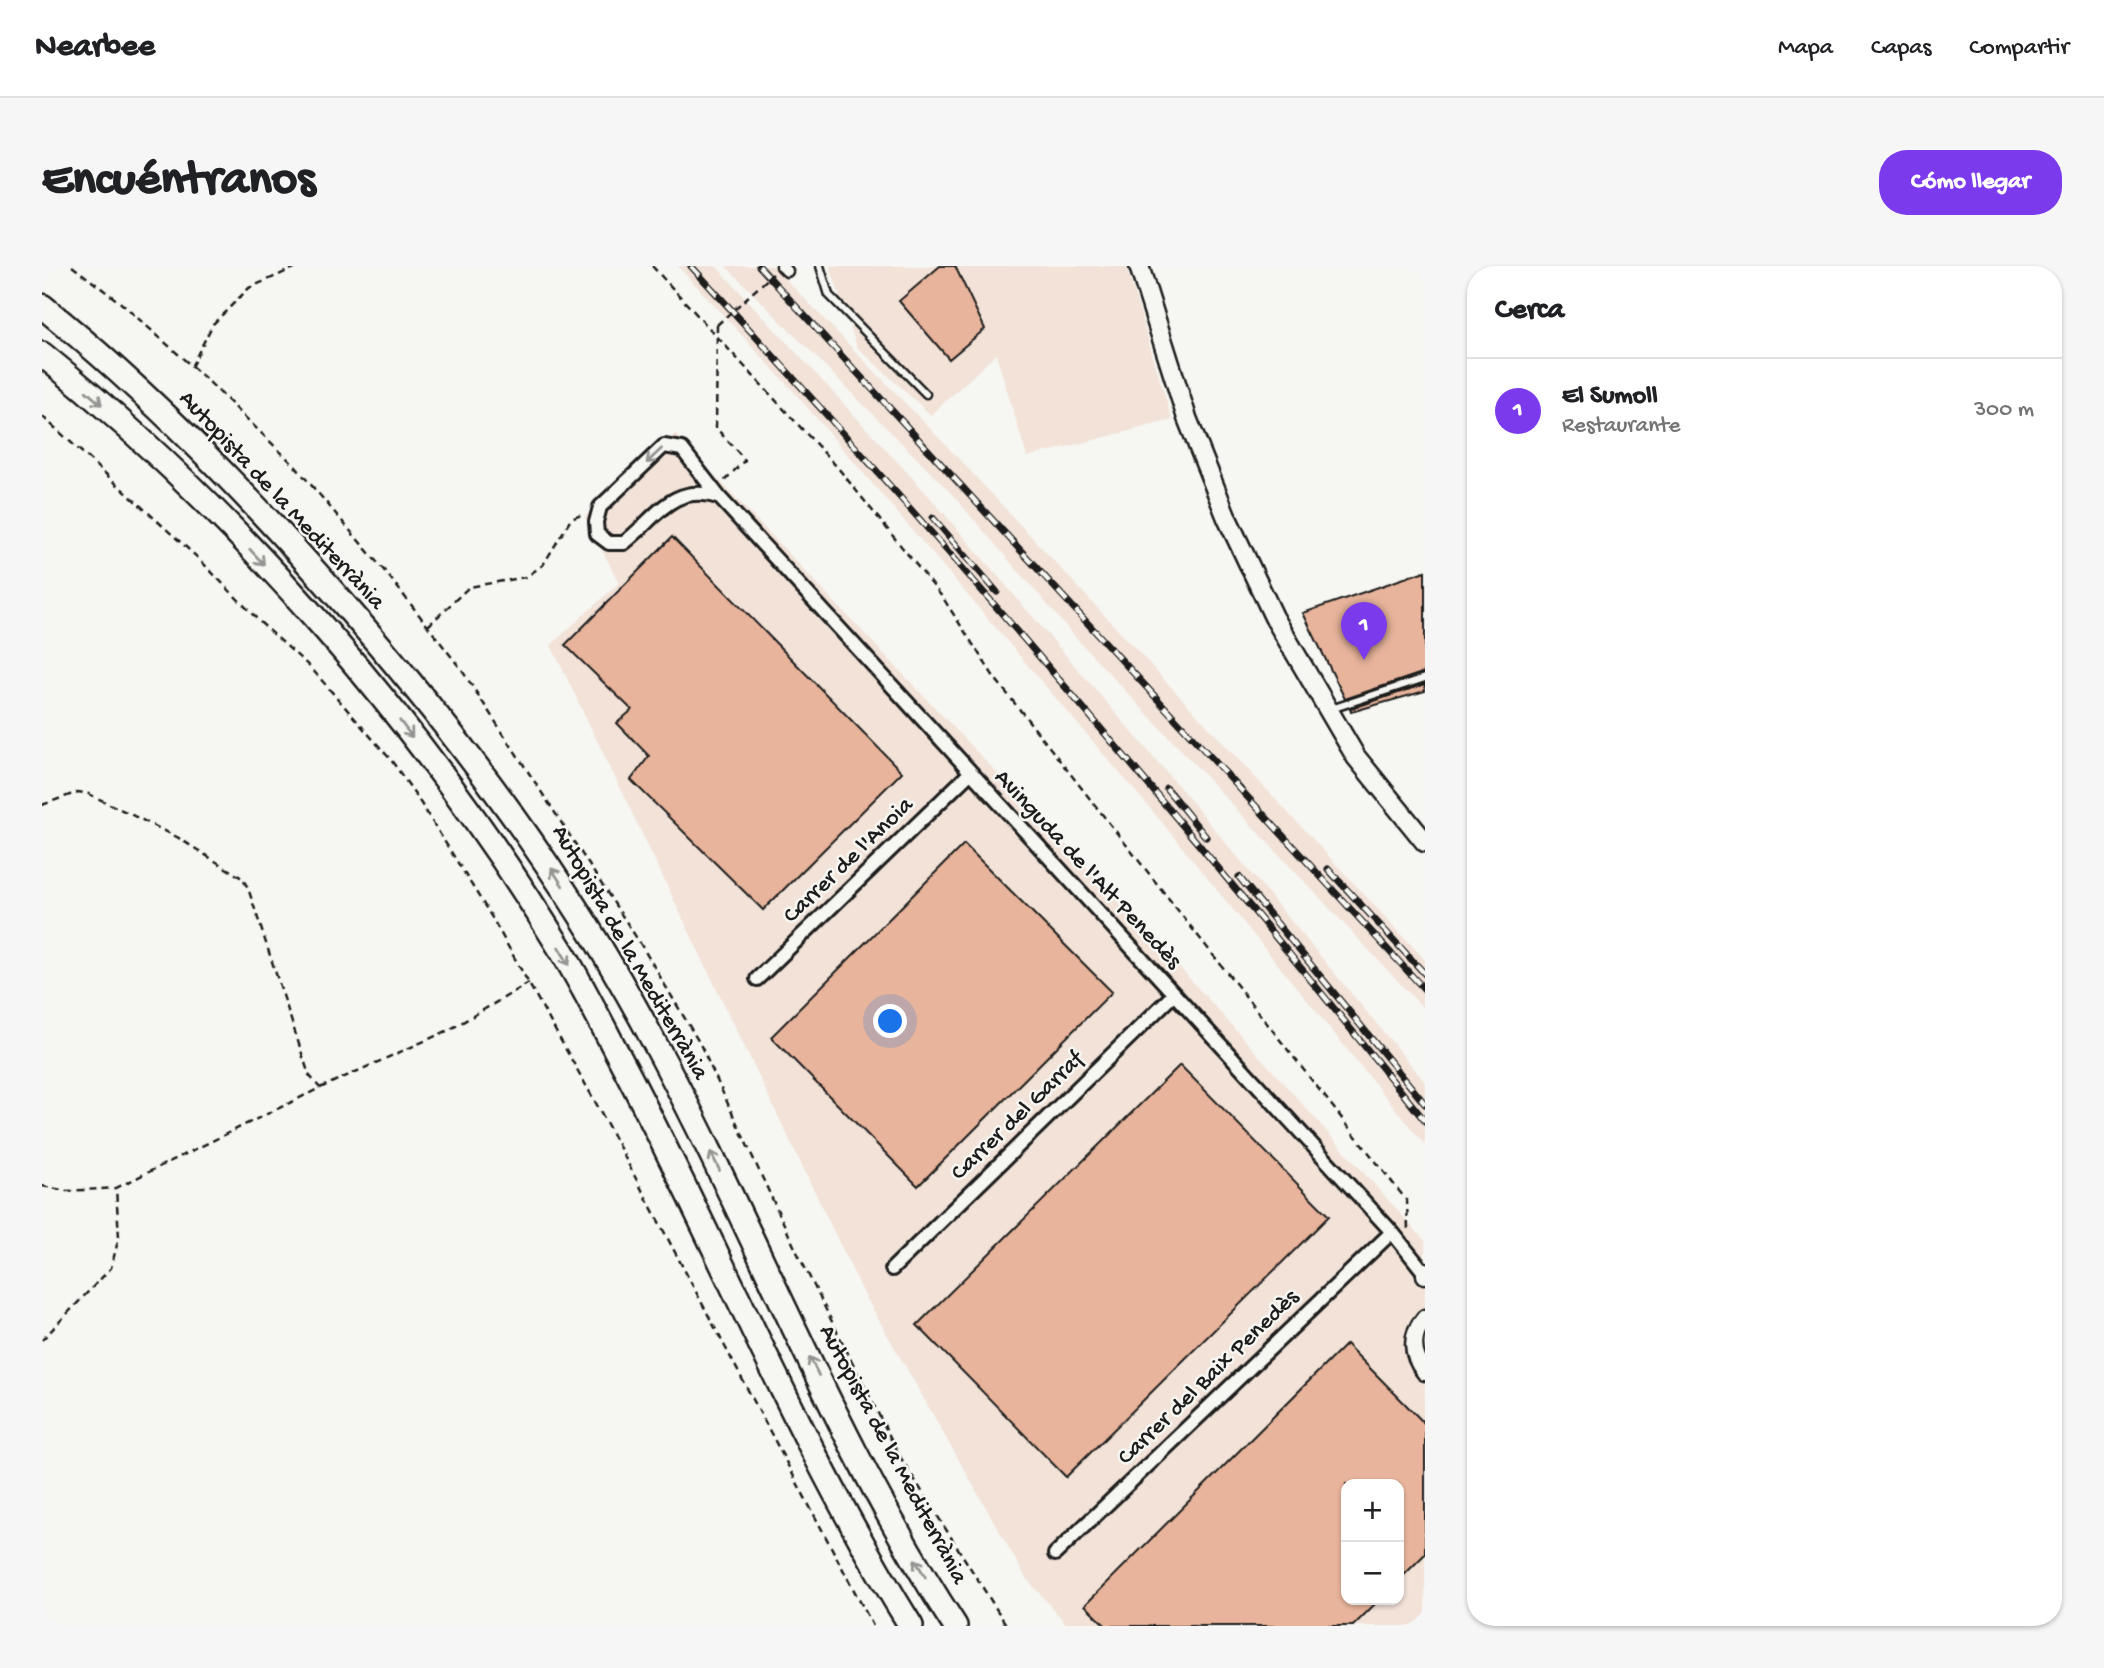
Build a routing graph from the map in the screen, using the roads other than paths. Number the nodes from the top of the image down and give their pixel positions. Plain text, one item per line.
1 (820, 266) edge
2 (1139, 266) edge
3 (42, 306) edge
4 (42, 354) edge
5 (926, 394) dead end
6 (716, 494) junction
7 (1425, 678) edge
8 (1326, 710) junction
9 (970, 773) junction
10 (1423, 836) edge
11 (757, 979) dead end
12 (1173, 995) junction
13 (1392, 1232) junction
14 (892, 1269) dead end
15 (1425, 1273) edge
16 (1425, 1318) edge
17 (1425, 1372) edge
18 (1055, 1554) dead end
19 (911, 1626) edge
20 (955, 1626) edge

1 - 5 lane
2 - 8 main road
20 -> 3 highway, Autopista de la Mediterrània
4 -> 19 highway
6 -> 6 street, Avinguda de l'Alt Penedès
6 - 9 street, Avinguda de l'Alt Penedès
7 - 8 lane
8 - 10 main road
9 - 11 street, Carrer de l'Anoia
9 - 12 street, Avinguda de l'Alt Penedès
12 - 13 street, Avinguda de l'Alt Penedès
12 - 14 street, Carrer del Garraf
13 - 15 street, Avinguda de l'Alt Penedès
13 - 18 street, Carrer del Baix Penedès
16 - 17 street

